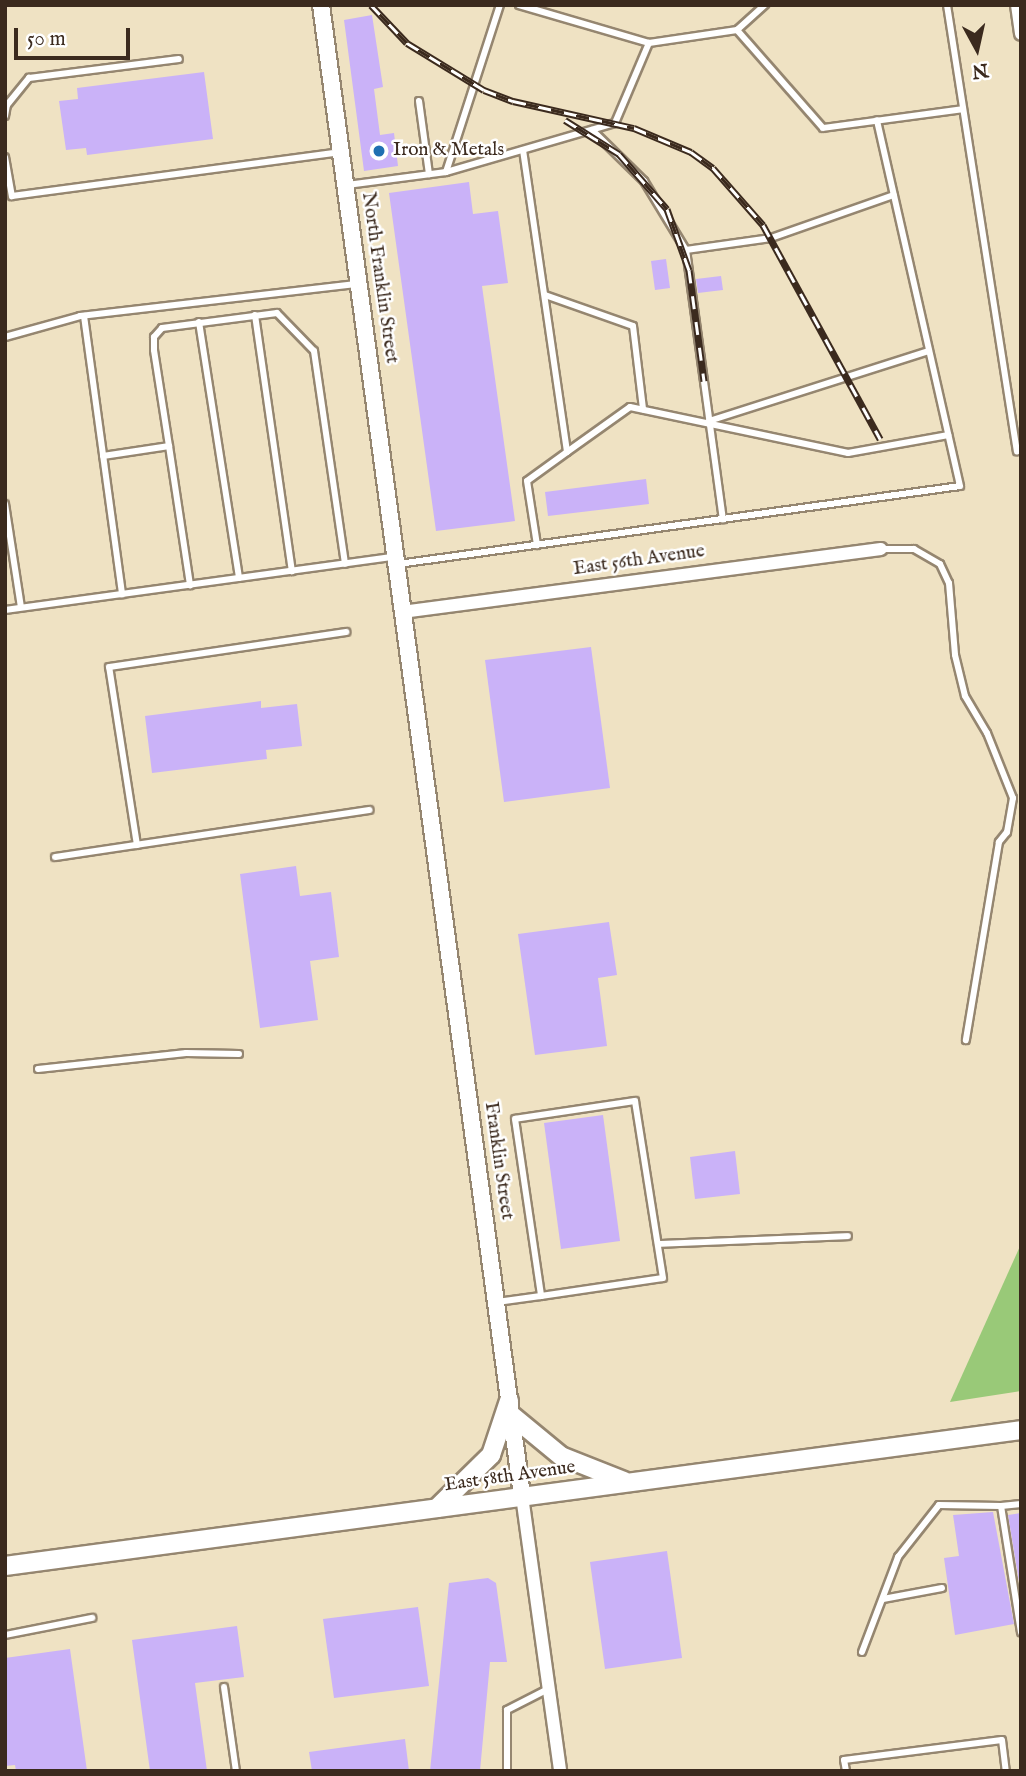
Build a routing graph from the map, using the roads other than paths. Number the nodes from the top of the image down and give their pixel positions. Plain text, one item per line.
1 (321, 5) edge
2 (500, 5) edge
3 (519, 5) edge
4 (765, 5) edge
5 (947, 5) edge
6 (1018, 5) edge
7 (737, 30) junction
8 (1021, 34) edge
9 (649, 43) junction
10 (179, 59) dead end
11 (419, 101) dead end
12 (963, 108) junction
13 (5, 116) edge
14 (877, 120) junction
15 (592, 130) junction
16 (523, 150) junction
17 (341, 152) junction
18 (5, 157) edge
19 (446, 172) junction
20 (429, 174) junction
21 (345, 185) junction
22 (894, 195) junction
23 (686, 250) junction
24 (358, 284) junction
25 (545, 295) junction
26 (255, 315) junction
27 (84, 316) junction
28 (199, 322) junction
29 (5, 337) edge
30 (929, 351) junction
31 (643, 409) junction
32 (707, 422) junction
33 (948, 435) junction
34 (169, 446) junction
35 (567, 452) junction
36 (1017, 452) dead end
37 (103, 456) junction
38 (5, 504) edge
39 (723, 519) junction
40 (537, 545) junction
41 (881, 549) joint
42 (395, 560) junction
43 (345, 564) junction
44 (292, 571) junction
45 (239, 578) junction
46 (190, 585) junction
47 (122, 594) junction
48 (21, 607) junction
49 (5, 610) edge
50 (402, 612) junction
51 (346, 632) dead end
52 (370, 810) dead end
53 (136, 845) junction
54 (55, 857) dead end
55 (966, 1040) dead end
56 (240, 1054) dead end
57 (38, 1069) dead end
58 (848, 1236) dead end
59 (657, 1244) junction
60 (541, 1296) junction
61 (496, 1303) junction
62 (510, 1407) junction
63 (1021, 1430) edge
64 (628, 1482) junction
65 (522, 1496) junction
66 (1021, 1504) edge
67 (1002, 1506) junction
68 (436, 1508) junction
69 (5, 1566) edge
70 (942, 1588) dead end
71 (883, 1599) junction
72 (92, 1618) dead end
73 (1021, 1632) edge
74 (5, 1635) edge
75 (862, 1652) dead end
76 (224, 1687) dead end
77 (546, 1690) junction
78 (236, 1771) edge
79 (507, 1771) edge
80 (560, 1771) edge
81 (846, 1771) edge
82 (1006, 1771) edge

1 - 17 street, North Franklin Street
2 - 19 lane
3 - 9 lane
4 - 7 lane
5 - 12 lane
6 - 8 street
7 - 9 lane
7 - 14 lane
9 - 15 lane
10 - 13 lane
11 - 20 lane
12 - 14 lane
12 - 36 lane
14 - 22 lane
15 - 16 lane
15 - 23 lane
16 - 19 lane
16 - 25 lane
17 - 18 lane
17 - 21 street, North Franklin Street
19 - 20 lane
20 - 21 lane
21 - 24 street, North Franklin Street
22 - 23 lane
22 - 30 lane
23 - 32 lane
24 - 27 lane
24 - 42 street, North Franklin Street
25 - 31 lane
25 - 35 lane
26 - 28 lane
26 - 43 lane
26 - 44 lane
27 - 29 lane
27 - 37 lane
28 - 34 lane
28 - 45 lane
30 - 32 lane
30 - 33 lane
31 - 32 lane
31 - 35 lane
32 - 33 lane
32 - 39 lane
33 - 39 lane
34 - 37 lane
34 - 46 lane
35 - 40 lane
37 - 47 lane
38 - 48 lane
39 - 40 lane
40 - 42 lane
41 - 50 street, East 56th Avenue
41 - 55 lane
42 - 43 lane
42 - 50 street, Franklin Street
43 - 44 lane
44 - 45 lane
45 - 46 lane
46 - 47 lane
47 - 48 lane
48 - 49 lane
50 - 61 street, Franklin Street
51 - 53 lane
52 - 53 lane
53 - 54 lane
56 - 57 lane
58 - 59 lane
59 - 60 lane
59 - 60 lane
60 - 61 lane
61 - 62 street, Franklin Street
62 - 64 main road
62 - 65 street, Franklin Street
62 - 68 main road
63 - 64 main road, East 58th Avenue
64 - 65 main road, East 58th Avenue
65 - 68 main road, East 58th Avenue
65 - 77 street, Franklin Street
66 - 67 lane
67 - 71 lane
67 - 73 lane
68 - 69 main road, East 58th Avenue
70 - 71 lane
71 - 75 lane
72 - 74 lane
76 - 78 lane
77 - 79 lane
77 - 80 street, Franklin Street
81 - 82 lane

